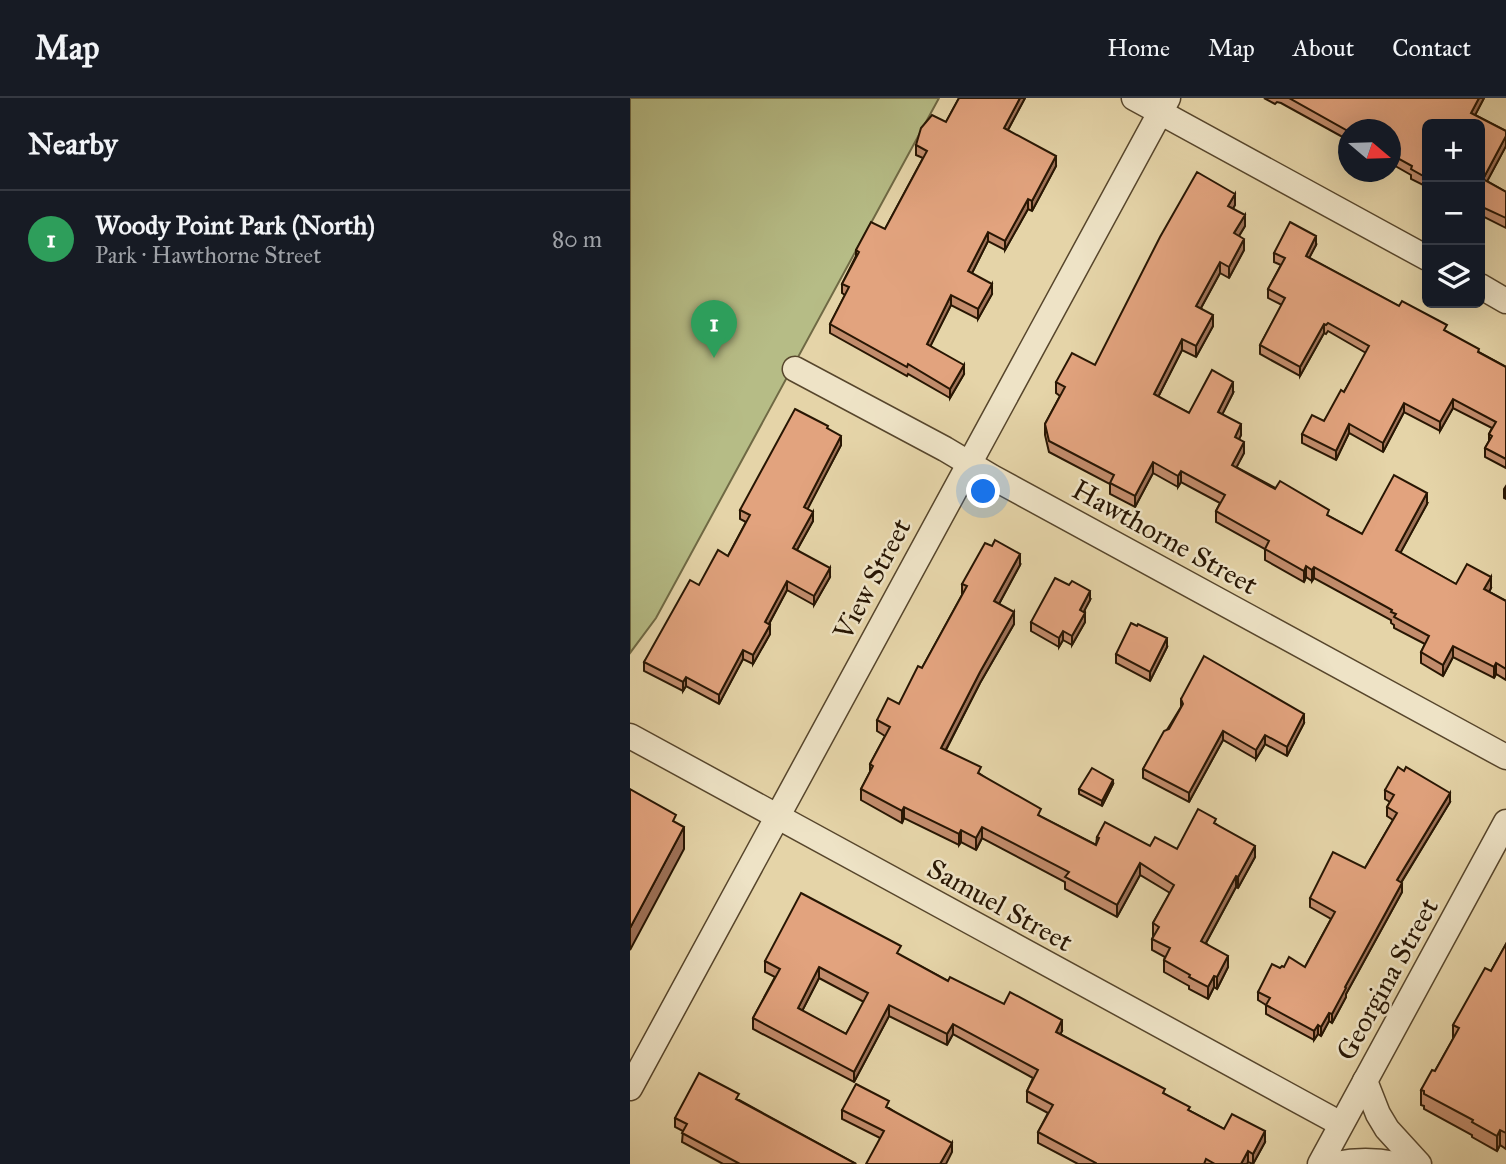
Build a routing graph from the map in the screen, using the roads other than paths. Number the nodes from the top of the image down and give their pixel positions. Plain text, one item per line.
1 (1135, 98) edge
2 (1164, 105) edge
3 (1422, 255) edge
4 (1485, 289) edge
5 (1506, 301) edge
6 (795, 369) dead end
7 (969, 463) junction
8 (630, 736) edge
9 (1506, 757) edge
10 (777, 817) junction
11 (1506, 822) edge
12 (1365, 1081) junction
13 (630, 1088) edge
14 (1341, 1124) junction
15 (1320, 1164) edge
16 (1336, 1164) edge
17 (1395, 1164) edge
18 (1419, 1164) edge

1 - 2 street
2 - 3 street
2 - 7 street, View Street
4 - 5 street
6 - 7 street, Hawthorne Street
7 - 9 street, Hawthorne Street
7 - 10 street, View Street
8 - 10 street, Samuel Street
10 - 13 street, View Street
10 - 14 street, Samuel Street
11 - 12 street, Georgina Street
12 - 14 street, Georgina Street
12 - 18 street
14 - 15 street, Georgina Street
16 - 17 street

